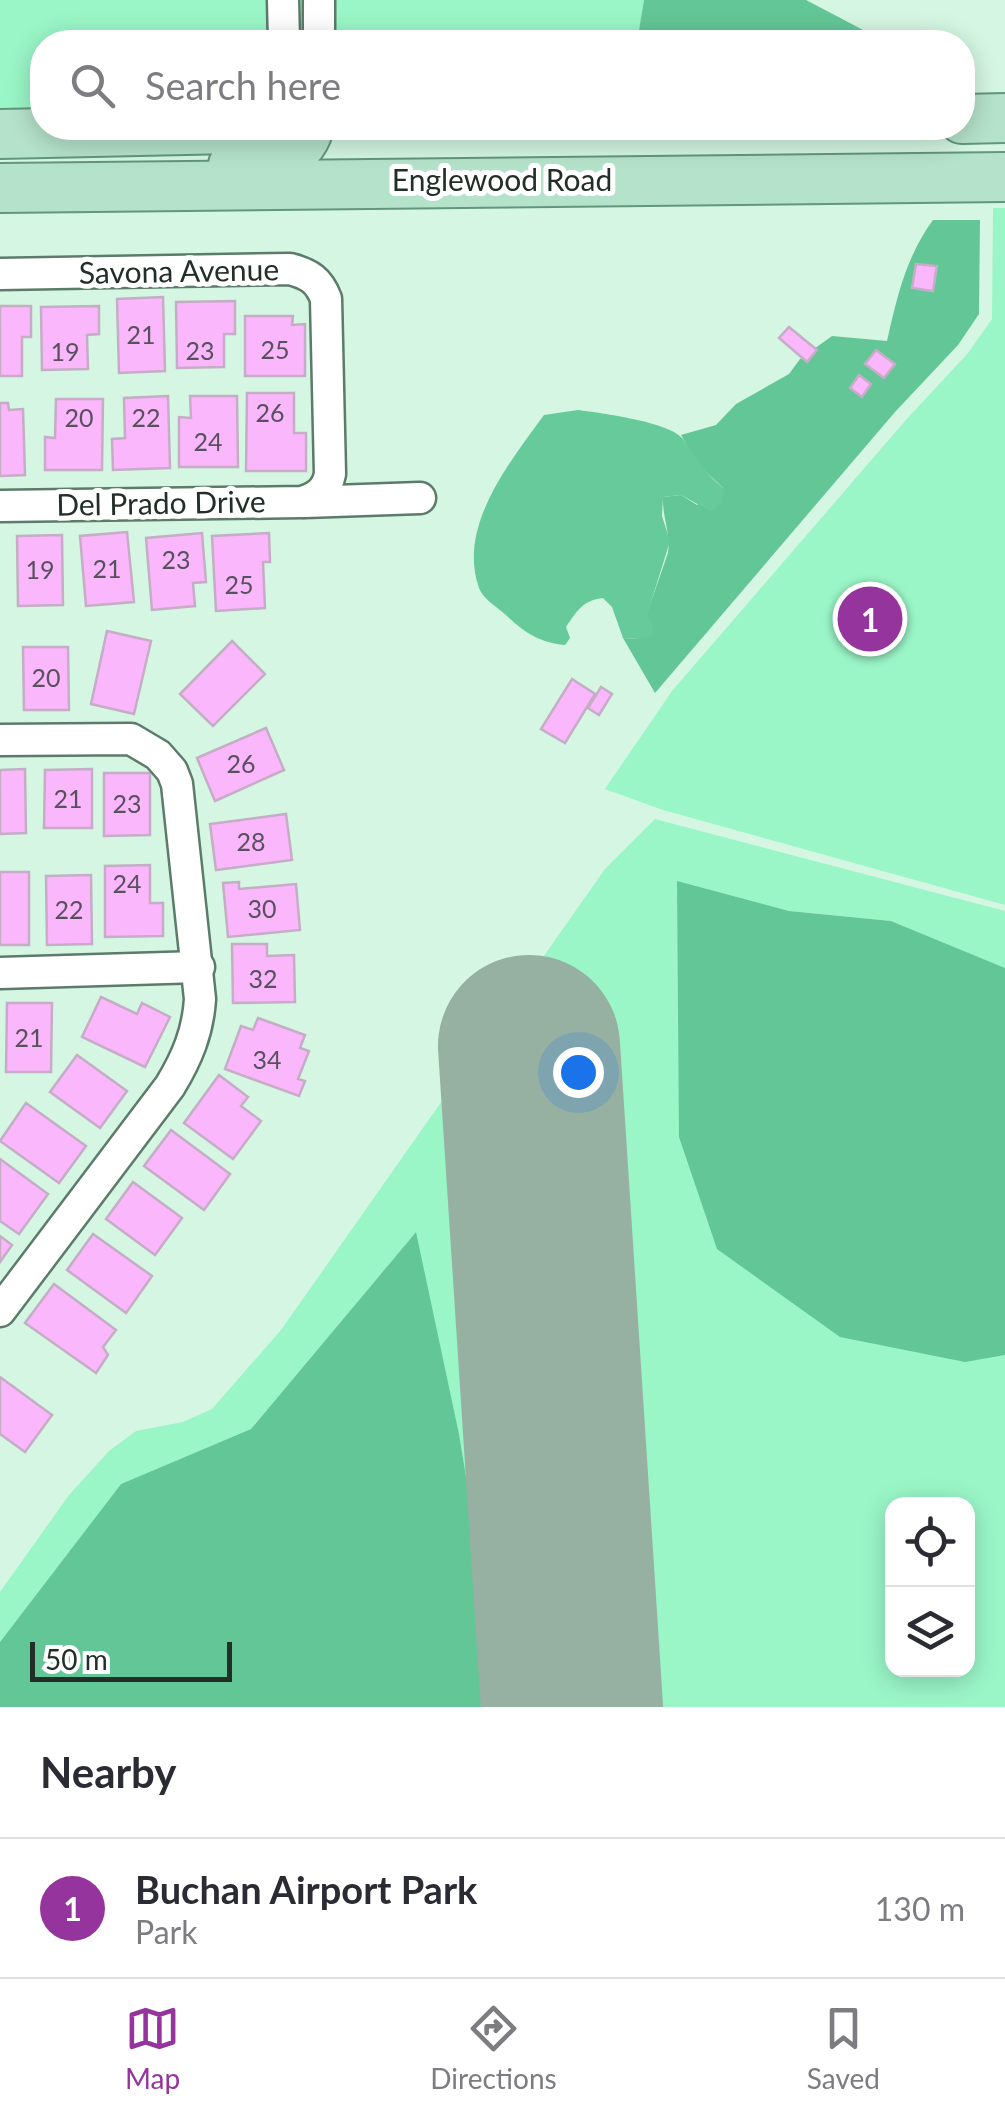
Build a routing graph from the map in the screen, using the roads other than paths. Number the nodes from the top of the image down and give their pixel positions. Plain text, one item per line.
1 (283, 0) edge
2 (320, 0) edge
3 (284, 30) edge
4 (319, 30) edge
5 (1005, 118) edge
6 (975, 119) edge
7 (30, 133) edge
8 (0, 134) edge
9 (302, 140) edge
10 (1005, 177) edge
11 (7, 188) edge
12 (0, 274) edge
13 (311, 498) junction
14 (420, 498) dead end
15 (0, 506) edge
16 (0, 740) edge
17 (198, 967) junction
18 (0, 972) edge
19 (0, 1311) edge

1 - 3 street
2 - 4 street
5 - 6 main road
7 - 8 main road
9 - 11 main road
10 - 11 main road, Englewood Road
12 - 13 street, Savona Avenue
13 - 14 street, Del Prado Drive
13 - 15 street, Del Prado Drive
16 - 17 street
17 - 18 street
17 - 19 street

